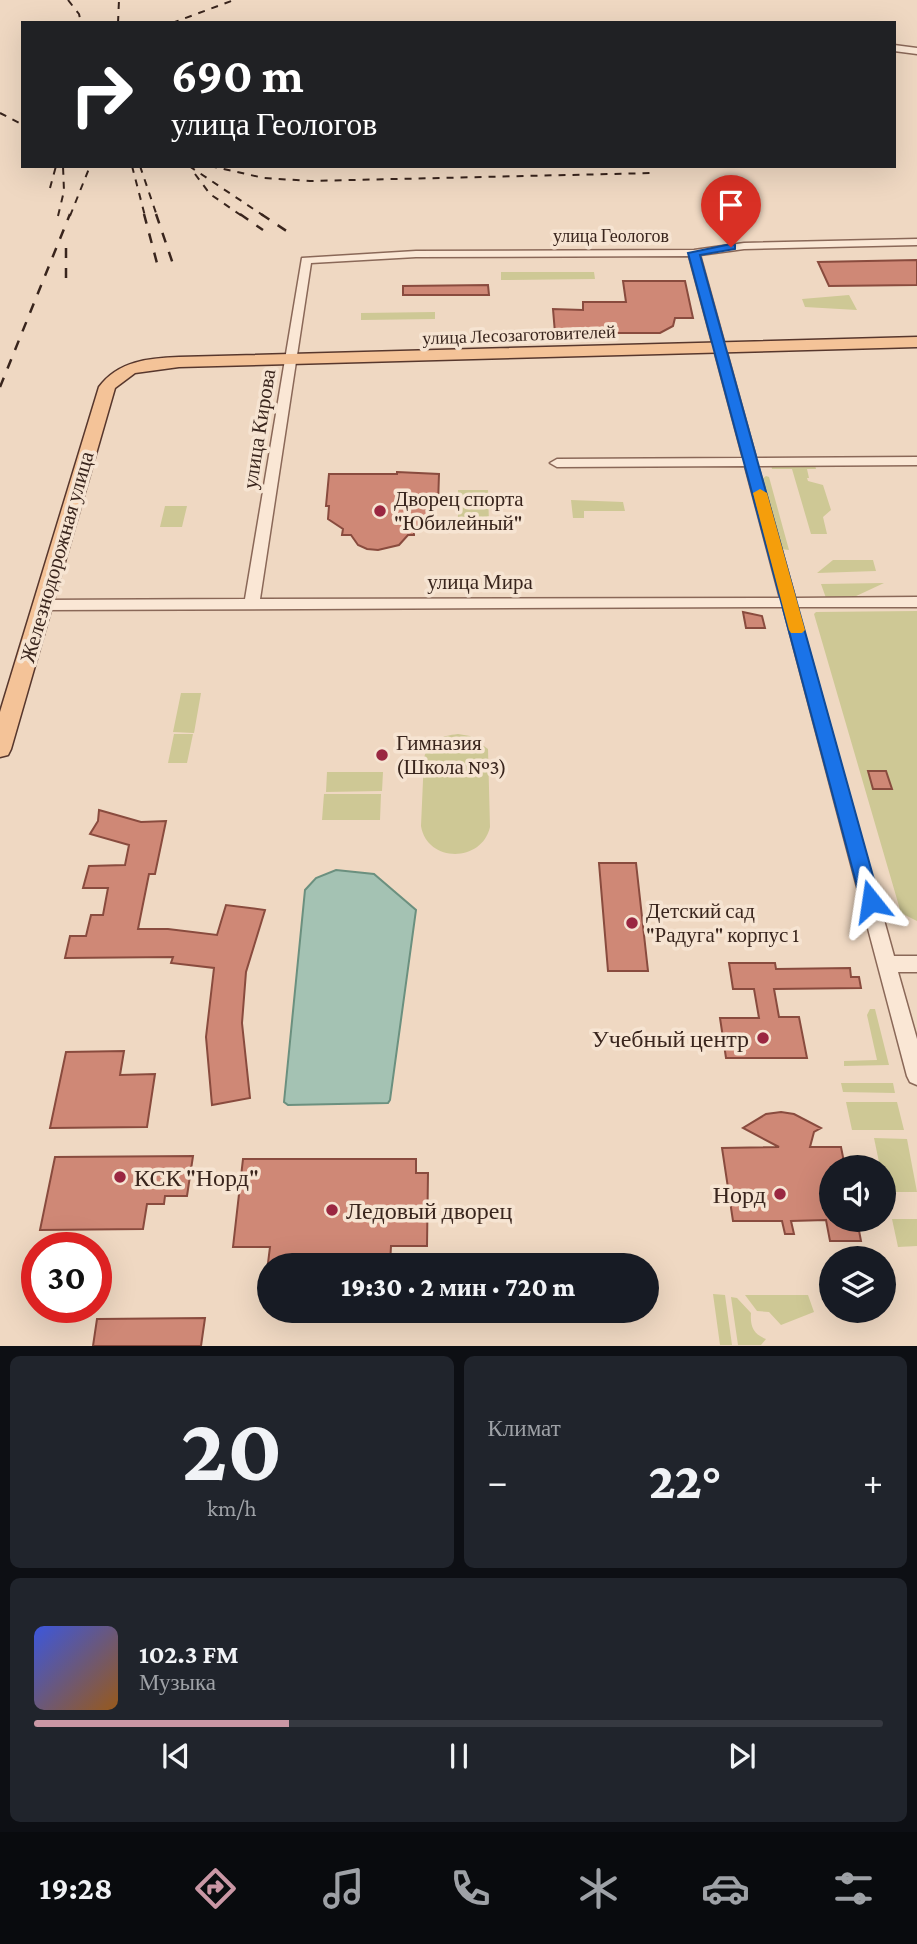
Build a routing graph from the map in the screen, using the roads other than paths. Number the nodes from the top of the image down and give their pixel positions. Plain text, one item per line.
1 (896, 48) edge
2 (917, 51) edge
3 (917, 242) edge
4 (694, 253) junction
5 (306, 260) joint
6 (917, 342) edge
7 (721, 348) junction
8 (291, 360) junction
9 (122, 371) joint
10 (751, 461) junction
11 (917, 461) edge
12 (557, 464) dead end
13 (917, 602) edge
14 (252, 603) junction
15 (789, 603) junction
16 (42, 605) junction
17 (0, 749) edge
18 (887, 964) junction
19 (917, 964) edge
20 (917, 1076) edge

1 - 2 street
3 - 4 street, улица Геологов
4 - 5 street, улица Геологов
4 - 7 street
5 - 8 street, улица Кирова
6 - 7 main road, улица Лесозаготовителей
7 - 8 main road, улица Лесозаготовителей
7 - 10 street
8 - 9 main road, улица Лесозаготовителей
8 - 14 street, улица Кирова
9 - 16 main road, Железнодорожная улица
10 - 11 street
10 - 12 street
10 - 15 street
13 - 15 street, улица Мира
14 - 15 street, улица Мира
14 - 16 street, улица Мира
15 - 18 street
16 - 17 main road, Железнодорожная улица
18 - 19 street
18 - 20 street

